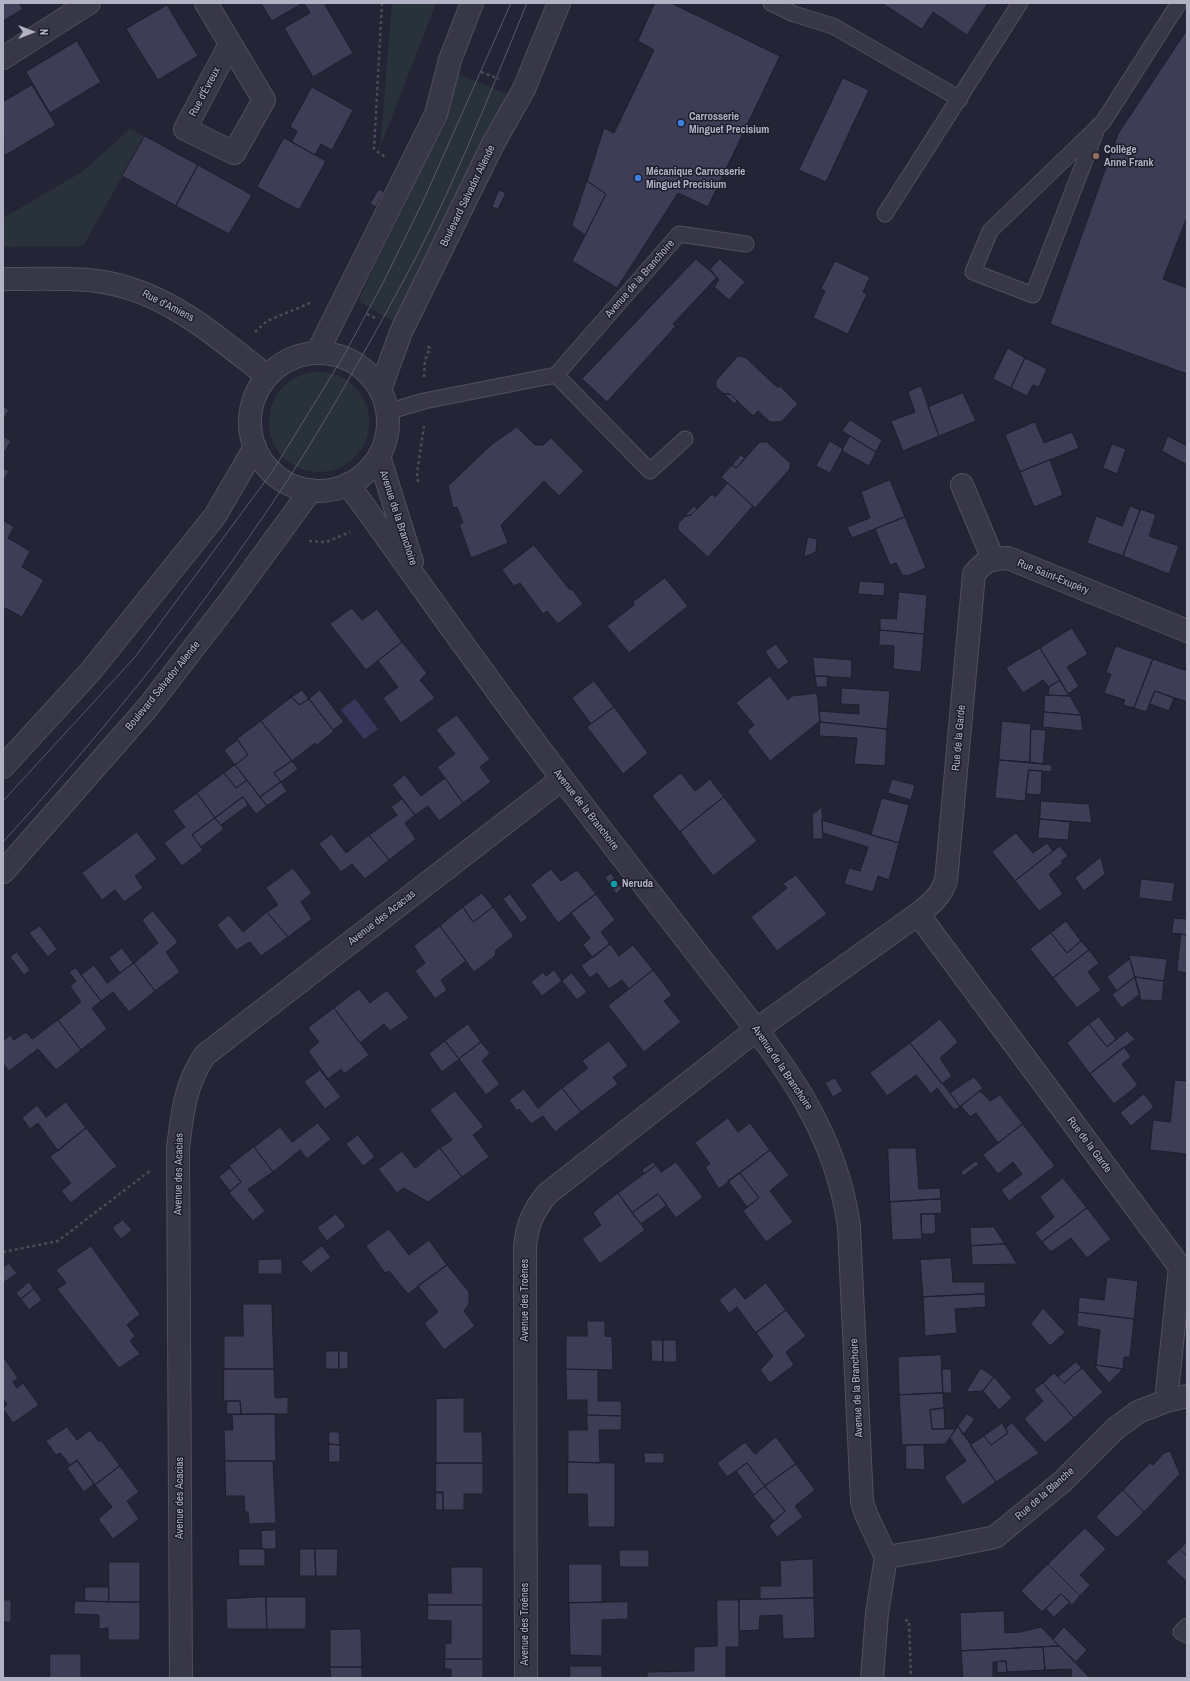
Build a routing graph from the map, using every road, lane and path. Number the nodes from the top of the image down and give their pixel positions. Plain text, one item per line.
1 (89, 3) edge
2 (206, 3) edge
3 (382, 3) edge
4 (472, 3) edge
5 (559, 3) edge
6 (772, 3) edge
7 (1020, 3) edge
8 (1179, 3) edge
9 (230, 44) junction
10 (3, 58) edge
11 (960, 99) junction
12 (1098, 126) junction
13 (386, 158) dead end
14 (885, 214) dead end
15 (746, 244) dead end
16 (3, 279) edge
17 (344, 302) junction
18 (317, 353) junction
19 (238, 354) junction
20 (556, 375) junction
21 (268, 376) junction
22 (380, 390) junction
23 (387, 412) junction
24 (684, 439) dead end
25 (255, 447) junction
26 (379, 456) junction
27 (348, 484) junction
28 (962, 485) dead end
29 (311, 490) junction
30 (992, 559) junction
31 (418, 581) junction
32 (1187, 631) edge
33 (3, 767) edge
34 (562, 779) junction
35 (3, 872) edge
36 (918, 914) junction
37 (756, 1030) junction
38 (178, 1149) junction
39 (3, 1252) edge
40 (1183, 1268) edge
41 (1187, 1396) edge
42 (1166, 1401) junction
43 (886, 1557) junction
44 (1187, 1626) edge
45 (1187, 1635) edge
46 (181, 1678) edge
47 (526, 1678) edge
48 (872, 1678) edge

1 - 10 street
2 - 9 street, Rue d'Évreux
3 - 13 path
4 - 17 street
5 - 22 street, Boulevard Salvador Allende
6 - 11 lane
7 - 11 lane
8 - 12 lane
9 - 9 street, Rue d'Évreux
11 - 14 lane
12 - 12 lane
15 - 20 lane, Avenue de la Branchoire
16 - 19 street, Rue d'Amiens
17 - 18 street
17 - 19 path
18 - 21 street
18 - 22 street
19 - 21 street, Rue d'Amiens
20 - 23 lane
20 - 24 lane
21 - 25 street
22 - 23 street
23 - 26 street
25 - 29 street
25 - 33 street
26 - 27 street
26 - 31 street, Avenue de la Branchoire
27 - 29 street
27 - 31 street, Avenue de la Branchoire
28 - 30 street
29 - 35 street, Boulevard Salvador Allende
30 - 32 street, Rue Saint-Exupéry
30 - 36 street, Rue de la Garde
31 - 34 street, Avenue de la Branchoire
34 - 37 street, Avenue de la Branchoire
34 - 38 street, Avenue des Acacias
36 - 37 street, Rue de la Garde
36 - 40 street, Rue de la Garde
37 - 43 street, Avenue de la Branchoire
37 - 47 street, Avenue des Troènes
38 - 39 path
38 - 46 street, Avenue des Acacias
40 - 42 street, Rue de la Garde
41 - 42 street, Rue de la Blanche
42 - 43 street, Rue de la Blanche
43 - 48 street
44 - 45 lane

